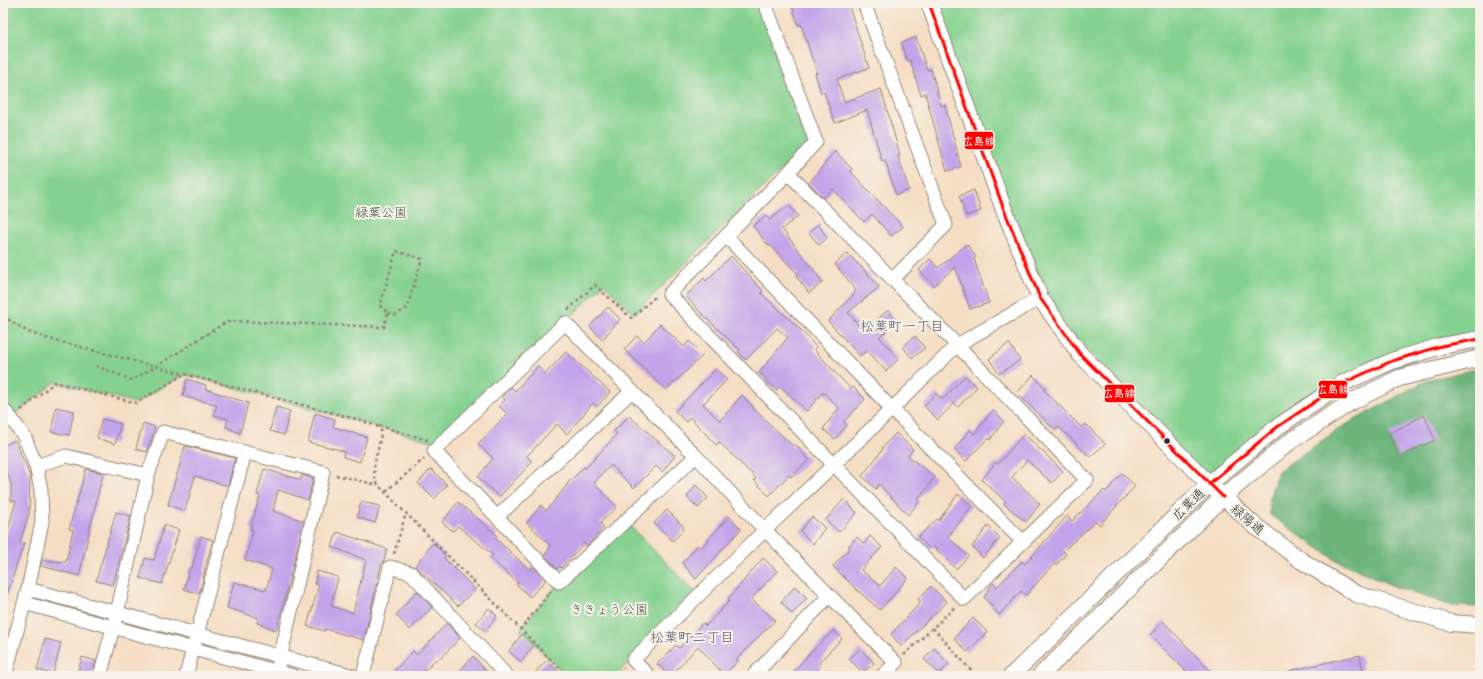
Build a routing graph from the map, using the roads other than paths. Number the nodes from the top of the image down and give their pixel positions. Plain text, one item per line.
1 (765, 3) edge
2 (864, 3) edge
3 (929, 3) edge
4 (788, 173) junction
5 (726, 236) junction
6 (892, 280) junction
7 (1040, 298) junction
8 (1480, 339) edge
9 (957, 345) junction
10 (1480, 358) edge
11 (632, 391) junction
12 (892, 409) junction
13 (7, 413) edge
14 (245, 452) junction
15 (696, 456) junction
16 (833, 464) junction
17 (36, 466) junction
18 (148, 474) junction
19 (1209, 484) junction
20 (1223, 497) junction
21 (497, 517) junction
22 (765, 530) junction
23 (1023, 542) junction
24 (28, 589) junction
25 (830, 596) junction
26 (24, 603) junction
27 (117, 613) junction
28 (1480, 625) edge
29 (112, 628) junction
30 (197, 634) junction
31 (8, 644) edge
32 (193, 649) junction
33 (281, 656) junction
34 (276, 674) edge
35 (5, 676) edge
36 (100, 676) edge
37 (186, 676) edge
38 (293, 676) edge
39 (354, 676) edge
40 (363, 676) edge
41 (507, 676) edge
42 (649, 676) edge
43 (753, 676) edge
44 (882, 676) edge
45 (1011, 676) edge
46 (1040, 676) edge

1 - 4 street
2 - 6 street
3 - 7 street, 緑陽通
4 - 5 street
4 - 6 street
5 - 12 street
5 - 16 street
6 - 9 street
7 - 9 street
7 - 19 street, 緑陽通
8 - 19 street, 広葉通
9 - 12 street
9 - 23 street
10 - 20 street, 広葉通
11 - 15 street
11 - 21 street
11 - 21 street
12 - 16 street
12 - 23 street
13 - 17 street
14 - 18 street
14 - 30 street
14 - 33 street
15 - 21 street
15 - 22 street
16 - 22 street
16 - 23 street
17 - 18 street
17 - 24 street
18 - 27 street
19 - 20 street, 緑陽通
19 - 45 street, 広葉通
20 - 28 street, 緑陽通
20 - 46 street, 広葉通
22 - 25 street
22 - 42 street
24 - 26 street
24 - 27 street
25 - 43 street
25 - 44 street
26 - 29 street
26 - 31 street
27 - 29 street
27 - 30 street
29 - 32 street
29 - 36 street
30 - 32 street
30 - 33 street
31 - 35 street
32 - 34 street
32 - 37 street
33 - 34 street
33 - 39 street
34 - 38 street
40 - 41 street

